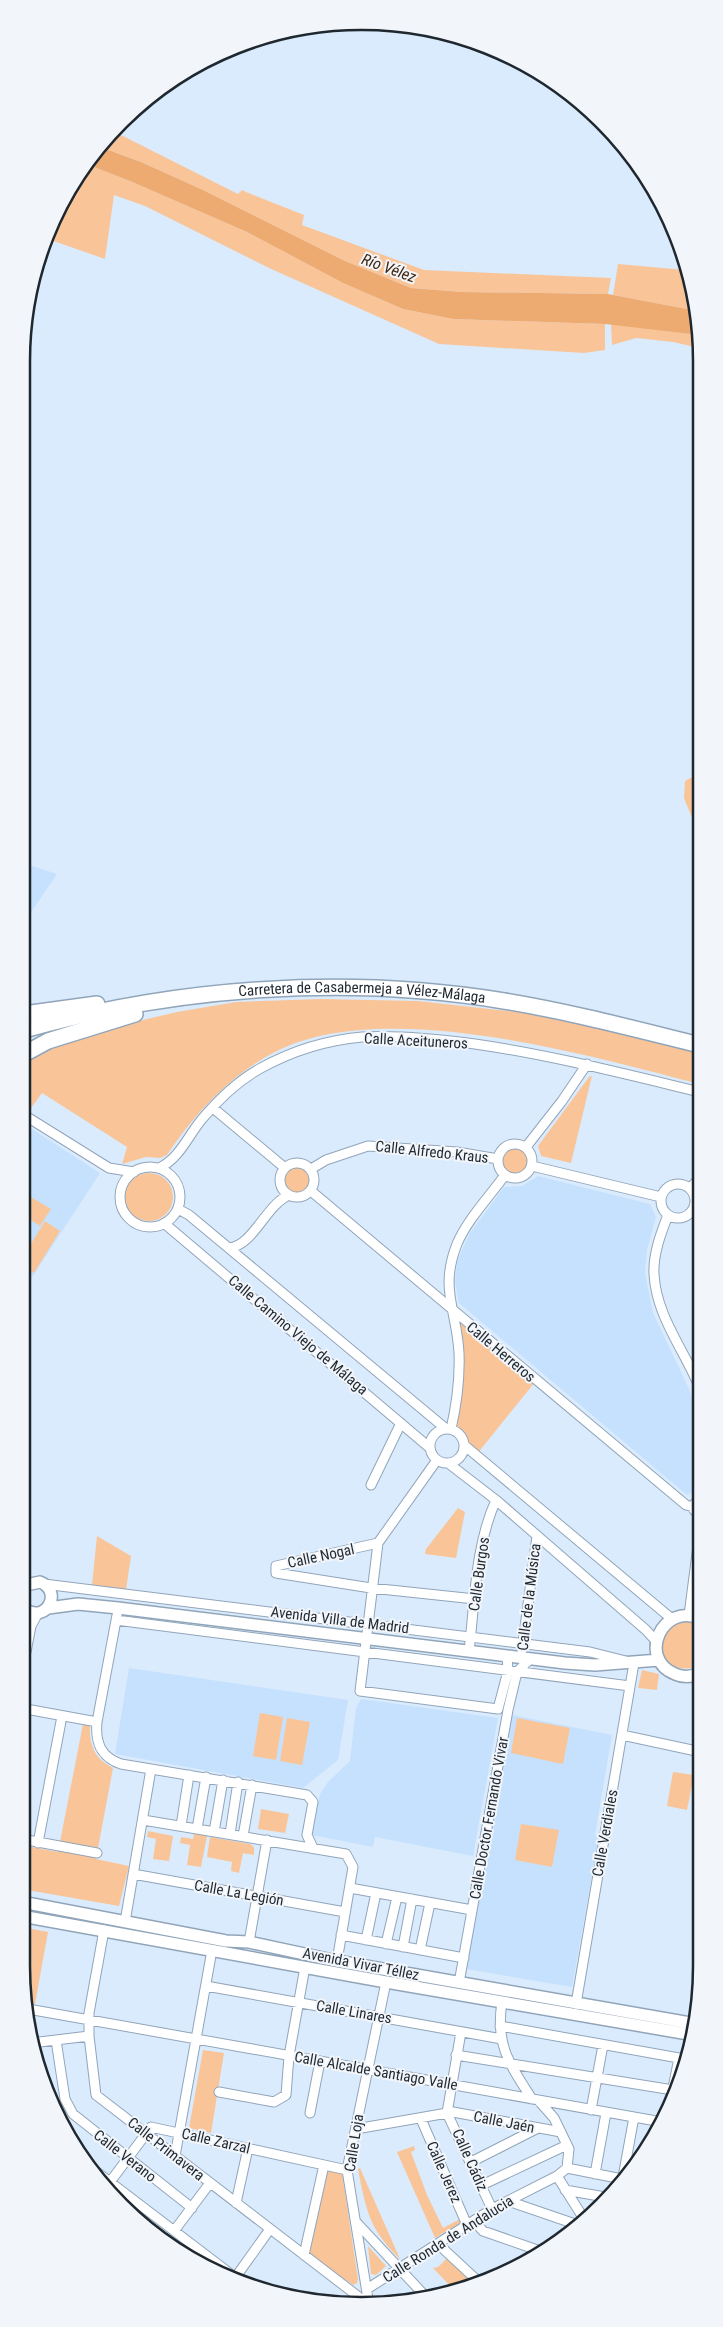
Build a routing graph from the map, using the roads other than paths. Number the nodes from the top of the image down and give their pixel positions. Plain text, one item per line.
1 (191, 998) junction
2 (154, 1002) junction
3 (30, 1013) edge
4 (30, 1028) edge
5 (693, 1043) edge
6 (30, 1051) edge
7 (586, 1064) junction
8 (693, 1090) edge
9 (213, 1108) junction
10 (30, 1119) edge
11 (526, 1147) junction
12 (498, 1159) junction
13 (173, 1160) junction
14 (532, 1166) junction
15 (109, 1168) junction
16 (161, 1168) junction
17 (285, 1168) junction
18 (311, 1169) junction
19 (134, 1172) junction
20 (505, 1176) junction
21 (172, 1177) junction
22 (693, 1185) edge
23 (122, 1187) junction
24 (690, 1188) junction
25 (311, 1191) junction
26 (286, 1192) junction
27 (693, 1192) edge
28 (661, 1197) junction
29 (178, 1208) junction
30 (693, 1211) edge
31 (668, 1215) junction
32 (165, 1224) junction
33 (242, 1244) junction
34 (229, 1248) junction
35 (245, 1262) junction
36 (452, 1312) junction
37 (693, 1374) edge
38 (401, 1423) junction
39 (448, 1429) junction
40 (464, 1445) junction
41 (430, 1448) junction
42 (436, 1460) junction
43 (448, 1463) junction
44 (371, 1484) dead end
45 (496, 1500) junction
46 (693, 1507) edge
47 (537, 1536) junction
48 (378, 1543) junction
49 (30, 1584) edge
50 (693, 1585) edge
51 (47, 1588) junction
52 (371, 1588) junction
53 (475, 1599) junction
54 (78, 1604) junction
55 (118, 1608) junction
56 (32, 1611) edge
57 (689, 1616) junction
58 (693, 1617) edge
59 (672, 1619) junction
60 (116, 1620) junction
61 (368, 1624) junction
62 (30, 1631) edge
63 (471, 1636) junction
64 (366, 1640) junction
65 (656, 1641) junction
66 (523, 1645) junction
67 (469, 1651) junction
68 (365, 1653) junction
69 (507, 1656) junction
70 (526, 1659) junction
71 (659, 1660) junction
72 (634, 1663) junction
73 (512, 1672) junction
74 (693, 1675) edge
75 (630, 1686) junction
76 (30, 1711) edge
77 (62, 1716) junction
78 (97, 1722) junction
79 (622, 1735) junction
80 (693, 1750) edge
81 (152, 1769) junction
82 (189, 1775) junction
83 (206, 1777) junction
84 (223, 1780) junction
85 (238, 1782) junction
86 (252, 1785) junction
87 (143, 1820) junction
88 (180, 1826) junction
89 (197, 1829) junction
90 (214, 1832) junction
91 (230, 1834) junction
92 (243, 1836) junction
93 (267, 1840) junction
94 (30, 1841) edge
95 (38, 1843) junction
96 (313, 1848) junction
97 (97, 1853) dead end
98 (133, 1874) junction
99 (350, 1888) junction
100 (376, 1893) junction
101 (257, 1896) junction
102 (397, 1896) junction
103 (412, 1899) junction
104 (430, 1903) junction
105 (30, 1905) edge
106 (472, 1910) junction
107 (345, 1912) junction
108 (30, 1918) edge
109 (125, 1922) junction
110 (104, 1930) junction
111 (341, 1935) junction
112 (366, 1940) junction
113 (249, 1942) junction
114 (386, 1944) junction
115 (403, 1947) junction
116 (212, 1950) junction
117 (420, 1950) junction
118 (464, 1958) junction
119 (337, 1961) junction
120 (305, 1967) junction
121 (386, 1982) junction
122 (459, 1983) junction
123 (206, 1986) junction
124 (299, 2002) junction
125 (502, 2002) junction
126 (576, 2004) junction
127 (33, 2010) edge
128 (379, 2016) junction
129 (90, 2021) junction
130 (688, 2023) edge
131 (500, 2026) junction
132 (461, 2032) junction
133 (686, 2034) edge
134 (89, 2036) junction
135 (502, 2039) junction
136 (56, 2040) junction
137 (197, 2040) junction
138 (39, 2042) edge
139 (603, 2045) junction
140 (456, 2055) junction
141 (289, 2056) junction
142 (320, 2061) junction
143 (678, 2063) edge
144 (509, 2064) junction
145 (368, 2069) junction
146 (597, 2077) junction
147 (518, 2078) junction
148 (451, 2083) junction
149 (669, 2089) edge
150 (219, 2092) dead end
151 (509, 2095) junction
152 (535, 2100) junction
153 (591, 2110) junction
154 (447, 2112) junction
155 (606, 2113) junction
156 (310, 2114) dead end
157 (634, 2118) junction
158 (421, 2119) junction
159 (654, 2121) edge
160 (538, 2128) junction
161 (356, 2129) junction
162 (180, 2132) junction
163 (561, 2132) junction
164 (148, 2135) junction
165 (567, 2144) junction
166 (248, 2148) junction
167 (175, 2156) junction
168 (128, 2159) junction
169 (471, 2162) junction
170 (324, 2165) junction
171 (625, 2165) edge
172 (567, 2168) junction
173 (347, 2170) junction
174 (595, 2174) junction
175 (557, 2176) junction
176 (616, 2177) edge
177 (110, 2182) edge
178 (111, 2183) edge
179 (210, 2183) junction
180 (482, 2186) junction
181 (566, 2190) junction
182 (600, 2196) edge
183 (508, 2201) junction
184 (236, 2203) junction
185 (192, 2208) junction
186 (492, 2209) junction
187 (581, 2214) edge
188 (356, 2222) junction
189 (570, 2222) edge
190 (470, 2223) junction
191 (270, 2230) junction
192 (174, 2231) junction
193 (438, 2244) junction
194 (534, 2249) edge
195 (304, 2255) junction
196 (216, 2264) edge
197 (399, 2270) junction
198 (238, 2273) edge
199 (474, 2277) edge
200 (366, 2289) junction
201 (420, 2292) edge
202 (359, 2297) edge
203 (367, 2297) edge

1 - 2 main road, Carretera de Casabermeja a Vélez-Málaga
1 - 5 main road, Carretera de Casabermeja a Vélez-Málaga
1 - 6 main road
2 - 3 main road
2 - 4 main road, Carretera de Casabermeja a Vélez-Málaga
7 - 8 street, Calle Aceituneros
7 - 9 street, Calle Aceituneros
7 - 11 street
9 - 13 street, Calle Aceituneros
9 - 17 street
10 - 15 street
11 - 12 street
11 - 14 street
12 - 18 street, Calle Alfredo Kraus
12 - 20 street
13 - 16 street, Calle Aceituneros
13 - 21 street
14 - 20 street
14 - 28 street
15 - 19 street
15 - 23 street
16 - 19 street
16 - 21 street
17 - 18 street
17 - 26 street
18 - 25 street
19 - 23 street
20 - 36 street
21 - 29 street
22 - 24 street
23 - 32 street
24 - 27 street
24 - 28 street
25 - 26 street
25 - 36 street, Calle Herreros
26 - 33 street
28 - 31 street
29 - 32 street
29 - 34 street, Calle Camino Viejo de Málaga
30 - 31 street
31 - 37 street
32 - 38 street, Calle Camino Viejo de Málaga
33 - 34 street
33 - 35 street
34 - 35 street, Calle Camino Viejo de Málaga
35 - 39 street, Calle Camino Viejo de Málaga
36 - 39 street
36 - 46 street, Calle Herreros
38 - 41 street, Calle Camino Viejo de Málaga
38 - 44 street
39 - 40 street
39 - 41 street
40 - 43 street
40 - 59 street
41 - 42 street
42 - 43 street
42 - 48 street
43 - 45 street
45 - 47 street
45 - 53 street, Calle Burgos
47 - 65 street
47 - 66 street, Calle de la Música
48 - 52 street
48 - 52 street, Calle Nogal
49 - 51 street
50 - 57 street
51 - 54 street
51 - 56 street
51 - 61 street, Avenida Villa de Madrid
52 - 53 street
52 - 61 street
53 - 63 street, Calle Burgos
54 - 55 street
54 - 56 street
55 - 60 street
55 - 64 street
56 - 62 street
57 - 58 street
57 - 59 street
59 - 65 street
60 - 68 street, Avenida Villa de Madrid
60 - 78 street
61 - 63 street, Avenida Villa de Madrid
61 - 64 street
63 - 66 street, Avenida Villa de Madrid
63 - 67 street, Calle Burgos
64 - 67 street
64 - 68 street
65 - 71 street
66 - 70 street, Calle de la Música
66 - 72 street, Avenida Villa de Madrid
67 - 69 street
68 - 73 street, Avenida Villa de Madrid
68 - 73 street
69 - 70 street
69 - 73 street
70 - 72 street
70 - 73 street
71 - 72 street
71 - 74 street
72 - 75 street, Calle Verdiales
73 - 75 street, Avenida Villa de Madrid
73 - 106 street, Calle Doctor Fernando Vivar
75 - 79 street, Calle Verdiales
76 - 77 street
77 - 78 street
77 - 95 street
78 - 81 street
79 - 80 street
79 - 126 street, Calle Verdiales
81 - 82 street
81 - 87 street
82 - 83 street
82 - 88 street
83 - 84 street
83 - 89 street
84 - 85 street
84 - 90 street
85 - 86 street
85 - 91 street
86 - 92 street
86 - 96 street
87 - 88 street
87 - 98 street
88 - 89 street
89 - 90 street
90 - 91 street
91 - 92 street
92 - 93 street
93 - 96 street
93 - 101 street
94 - 95 street
95 - 97 street
96 - 99 street
98 - 101 street, Calle La Legión
98 - 109 street
99 - 100 street
99 - 107 street
100 - 102 street
100 - 112 street
101 - 107 street, Calle La Legión
101 - 113 street
102 - 103 street
102 - 114 street
103 - 104 street
103 - 115 street
104 - 106 street
104 - 117 street
105 - 109 street, Avenida Vivar Téllez
106 - 118 street, Calle Doctor Fernando Vivar
107 - 111 street
108 - 110 street, Avenida Vivar Téllez
109 - 113 street, Avenida Vivar Téllez
110 - 116 street, Avenida Vivar Téllez
110 - 129 street, Calle Primavera
111 - 112 street
111 - 119 street
112 - 114 street
113 - 119 street, Avenida Vivar Téllez
114 - 115 street
115 - 117 street
116 - 120 street, Avenida Vivar Téllez
116 - 123 street
117 - 118 street
118 - 122 street, Calle Doctor Fernando Vivar
119 - 122 street, Avenida Vivar Téllez
120 - 121 street, Avenida Vivar Téllez
120 - 124 street
121 - 125 street, Avenida Vivar Téllez
121 - 128 street, Calle Loja
122 - 126 street, Avenida Vivar Téllez
123 - 124 street, Calle Linares
123 - 137 street
124 - 128 street, Calle Linares
124 - 141 street
125 - 131 street
125 - 133 street, Avenida Vivar Téllez
126 - 130 street, Avenida Vivar Téllez
127 - 129 street, Calle Alcalde Santiago Valle
128 - 132 street, Calle Linares
128 - 145 street, Calle Loja
129 - 134 street, Calle Primavera
129 - 137 street, Calle Alcalde Santiago Valle
131 - 135 street
131 - 139 street
132 - 135 street, Calle Linares
132 - 140 street
134 - 136 street
134 - 164 street, Calle Primavera
135 - 144 street
136 - 138 street
136 - 168 street, Calle Verano
137 - 141 street, Calle Alcalde Santiago Valle
137 - 162 street
139 - 143 street
139 - 146 street
140 - 144 street
140 - 148 street
141 - 142 street, Calle Alcalde Santiago Valle
141 - 150 street
142 - 145 street, Calle Alcalde Santiago Valle
142 - 156 street
144 - 146 street
144 - 147 street
145 - 148 street, Calle Alcalde Santiago Valle
145 - 161 street, Calle Loja
146 - 149 street
146 - 153 street
147 - 151 street
147 - 152 street
148 - 151 street, Calle Alcalde Santiago Valle
148 - 154 street
151 - 152 street, Calle Alcalde Santiago Valle
152 - 153 street, Calle Alcalde Santiago Valle
152 - 163 street
153 - 155 street, Calle Alcalde Santiago Valle
154 - 158 street
154 - 160 street, Calle Jaén
154 - 169 street, Calle Cádiz
155 - 157 street, Calle Alcalde Santiago Valle
155 - 174 street
157 - 159 street, Calle Alcalde Santiago Valle
157 - 171 street
158 - 161 street
158 - 190 street, Calle Jerez
160 - 163 street, Calle Jaén
160 - 169 street
161 - 173 street, Calle Loja
162 - 164 street, Calle Zarzal
162 - 166 street, Calle Zarzal
162 - 167 street
163 - 165 street
164 - 167 street, Calle Primavera
164 - 168 street
165 - 172 street
165 - 180 street
166 - 170 street, Calle Zarzal
166 - 184 street
167 - 179 street, Calle Primavera
168 - 177 street
168 - 185 street, Calle Verano
169 - 180 street, Calle Cádiz
170 - 173 street, Calle Zarzal
170 - 195 street
172 - 174 street
172 - 175 street, Calle Ronda de Andalucia
173 - 188 street, Calle Loja
174 - 176 street
175 - 181 street
175 - 183 street, Calle Ronda de Andalucia
178 - 192 street
179 - 184 street, Calle Primavera
179 - 185 street
180 - 186 street, Calle Cádiz
181 - 182 street
181 - 187 street
183 - 186 street, Calle Ronda de Andalucia
183 - 189 street
184 - 191 street, Calle Primavera
185 - 192 street
186 - 190 street, Calle Ronda de Andalucia
188 - 197 street
188 - 200 street, Calle Loja
190 - 193 street, Calle Ronda de Andalucia
190 - 194 street
191 - 195 street, Calle Primavera
191 - 198 street
192 - 196 street
193 - 197 street, Calle Ronda de Andalucia
193 - 199 street
195 - 202 street, Calle Primavera
197 - 200 street, Calle Ronda de Andalucia
197 - 201 street
200 - 203 street, Calle Loja

